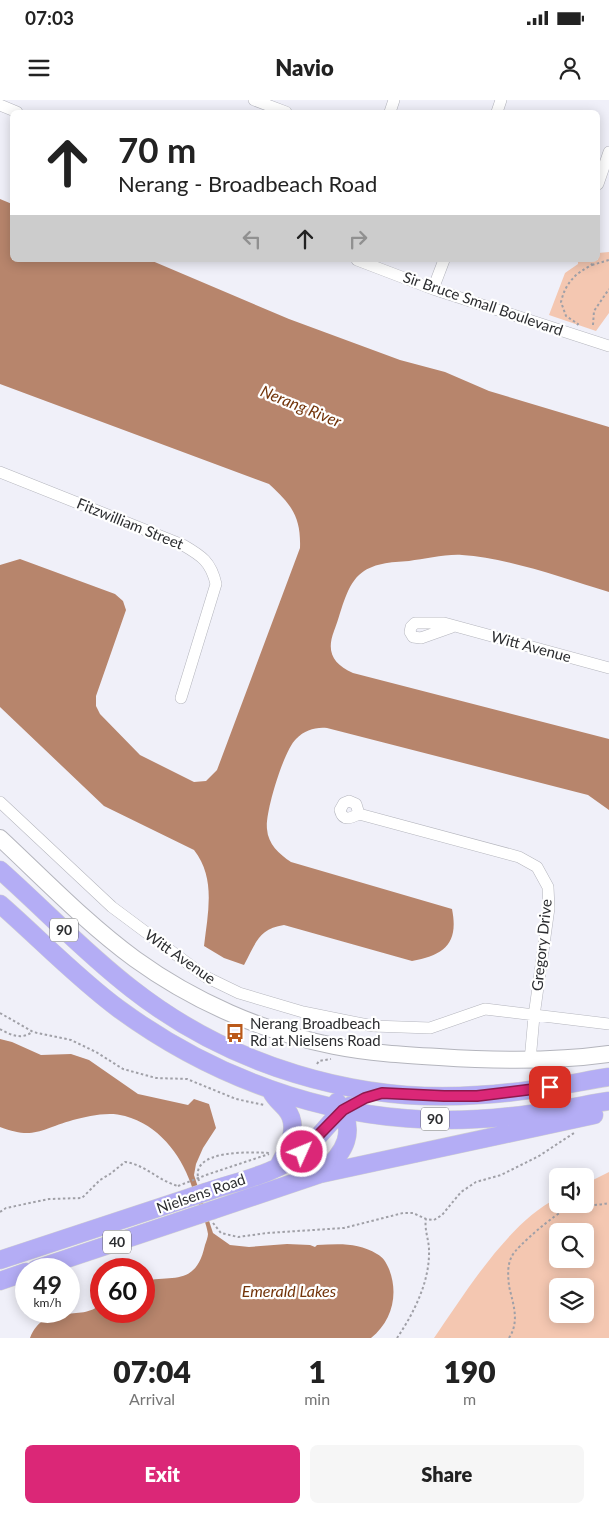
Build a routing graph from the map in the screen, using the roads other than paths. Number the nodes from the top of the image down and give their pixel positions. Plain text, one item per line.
1 (256, 100) edge
2 (0, 104) edge
3 (13, 110) edge
4 (281, 110) edge
5 (609, 152) edge
6 (600, 178) edge
7 (362, 262) edge
8 (443, 262) edge
9 (433, 289) junction
10 (609, 346) edge
11 (1, 475) edge
12 (452, 627) dead end
13 (609, 668) edge
14 (181, 698) dead end
15 (0, 802) edge
16 (359, 814) dead end
17 (0, 838) edge
18 (0, 870) edge
19 (0, 904) edge
20 (534, 1016) junction
21 (609, 1024) edge
22 (609, 1054) edge
23 (530, 1061) junction
24 (609, 1077) edge
25 (321, 1081) junction
26 (270, 1090) junction
27 (382, 1093) junction
28 (609, 1102) edge
29 (343, 1110) junction
30 (601, 1113) edge
31 (275, 1160) junction
32 (320, 1174) junction
33 (69, 1258) edge
34 (0, 1260) edge
35 (15, 1275) edge
36 (0, 1280) edge

1 - 4 street
2 - 3 street
5 - 6 street
7 - 9 street, Sir Bruce Small Boulevard
8 - 9 street
9 - 10 street, Sir Bruce Small Boulevard
11 - 14 street, Fitzwilliam Street
12 - 13 street, Witt Avenue
15 - 20 street, Witt Avenue
16 - 20 street, Gregory Drive
17 - 23 street
18 - 25 main road, 90
19 - 26 main road, 90
20 - 21 street, Witt Avenue
20 - 23 street, Gregory Drive
22 - 23 street
24 - 27 main road, 90
25 - 27 main road, 90
25 - 29 main road
26 - 29 main road, 90
26 - 31 main road
27 - 29 main road, Nielsens Road / 40
28 - 29 main road, 90
29 - 31 main road, Nielsens Road / 40
29 - 32 main road, 40
30 - 32 main road, Nielsens Road
31 - 34 main road, Nielsens Road / 40
32 - 33 main road, Nielsens Road / 40
35 - 36 main road

